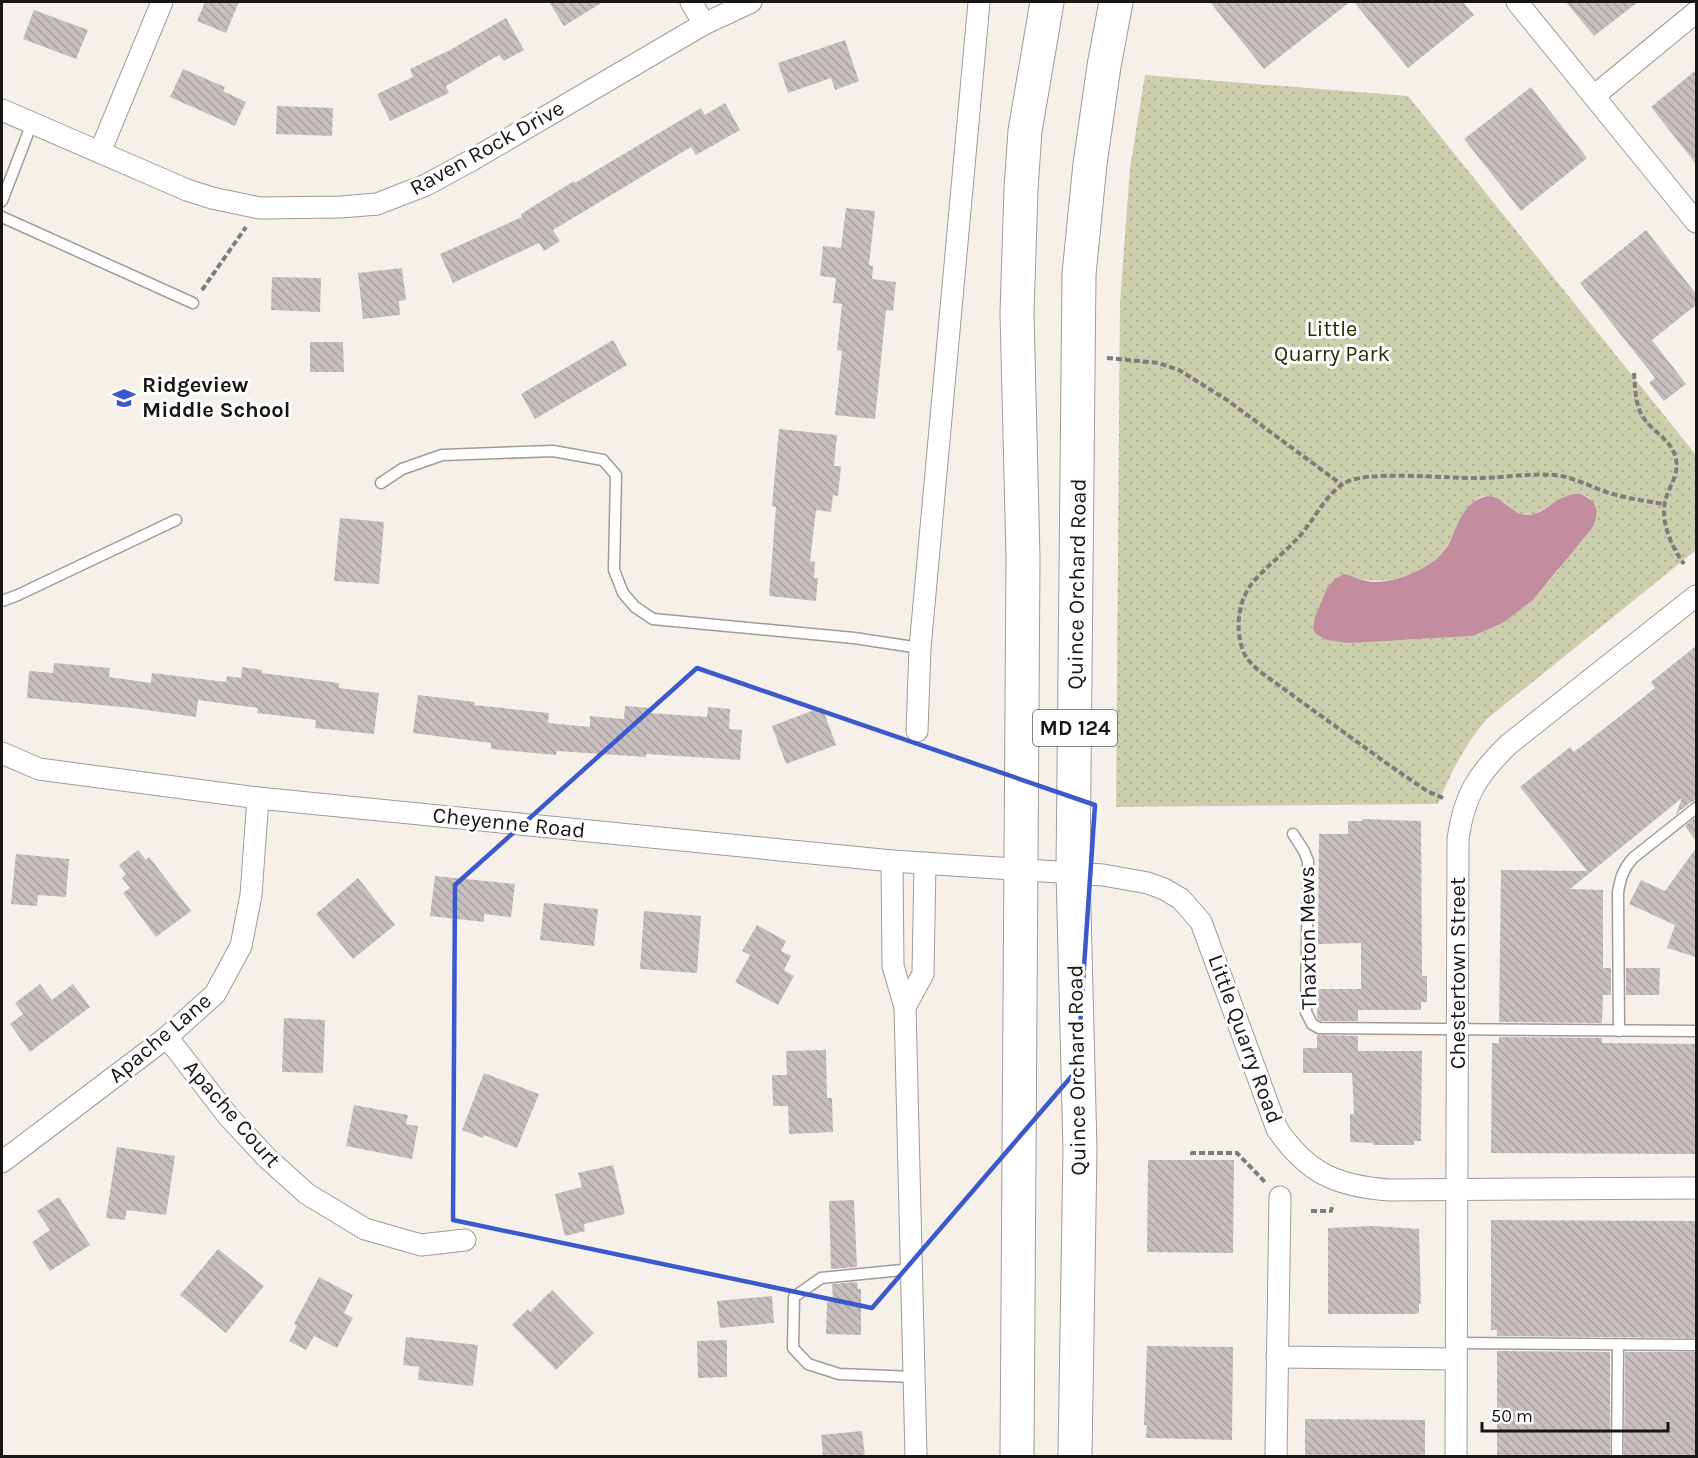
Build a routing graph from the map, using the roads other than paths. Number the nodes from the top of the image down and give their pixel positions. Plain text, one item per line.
1 (162, 2) edge
2 (691, 2) edge
3 (751, 2) edge
4 (979, 2) edge
5 (1047, 2) edge
6 (1116, 2) edge
7 (1517, 2) edge
8 (1696, 12) edge
9 (704, 24) junction
10 (1594, 96) junction
11 (2, 110) edge
12 (32, 123) junction
13 (100, 152) junction
14 (2, 201) edge
15 (2, 217) edge
16 (1696, 222) edge
17 (193, 303) road end
18 (381, 483) dead end
19 (176, 520) dead end
20 (1695, 600) edge
21 (2, 601) edge
22 (920, 648) junction
23 (917, 731) dead end
24 (2, 753) edge
25 (258, 798) junction
26 (1696, 808) edge
27 (1293, 834) dead end
28 (892, 861) junction
29 (925, 863) junction
30 (1020, 869) junction
31 (1073, 872) junction
32 (905, 1007) junction
33 (1458, 1030) junction
34 (1619, 1030) junction
35 (1696, 1031) edge
36 (167, 1037) junction
37 (2, 1162) edge
38 (1696, 1188) edge
39 (1457, 1189) junction
40 (1280, 1197) road end
41 (465, 1240) dead end
42 (912, 1269) junction
43 (1618, 1344) junction
44 (1696, 1345) edge
45 (1456, 1351) junction
46 (1278, 1357) junction
47 (914, 1377) junction
48 (916, 1456) edge
49 (1017, 1456) edge
50 (1075, 1456) edge
51 (1276, 1456) edge
52 (1456, 1456) edge
53 (1617, 1456) edge

1 - 13 street
2 - 9 street
3 - 9 street, Raven Rock Drive
4 - 22 street
5 - 30 main road, MD 124
6 - 31 main road, Quince Orchard Road / MD 124
7 - 10 street
8 - 10 street
9 - 13 street, Raven Rock Drive
10 - 16 street
11 - 12 street, Raven Rock Drive
12 - 13 street, Raven Rock Drive
12 - 14 lane
15 - 17 lane
18 - 22 lane
19 - 21 lane
20 - 33 street, Chestertown Street
22 - 23 street
24 - 25 street, Cheyenne Road
25 - 28 street, Cheyenne Road
25 - 36 street, Apache Lane
26 - 34 lane
27 - 33 lane, Thaxton Mews
28 - 29 street, Cheyenne Road
28 - 32 street
29 - 30 street, Cheyenne Road
29 - 32 street
30 - 31 street, Little Quarry Road
30 - 49 main road, MD 124
31 - 39 street, Little Quarry Road
31 - 50 main road, Quince Orchard Road / MD 124
32 - 42 street
33 - 34 lane, Thaxton Mews
33 - 39 street, Chestertown Street
34 - 35 lane, Thaxton Mews
36 - 37 street, Apache Lane
36 - 41 street, Apache Court
38 - 39 street, Little Quarry Road
39 - 45 street, Chestertown Street
40 - 46 street
42 - 47 street
42 - 47 lane
43 - 44 lane
43 - 45 lane
43 - 53 lane
45 - 46 street
45 - 52 street, Chestertown Street
46 - 51 street
47 - 48 street

